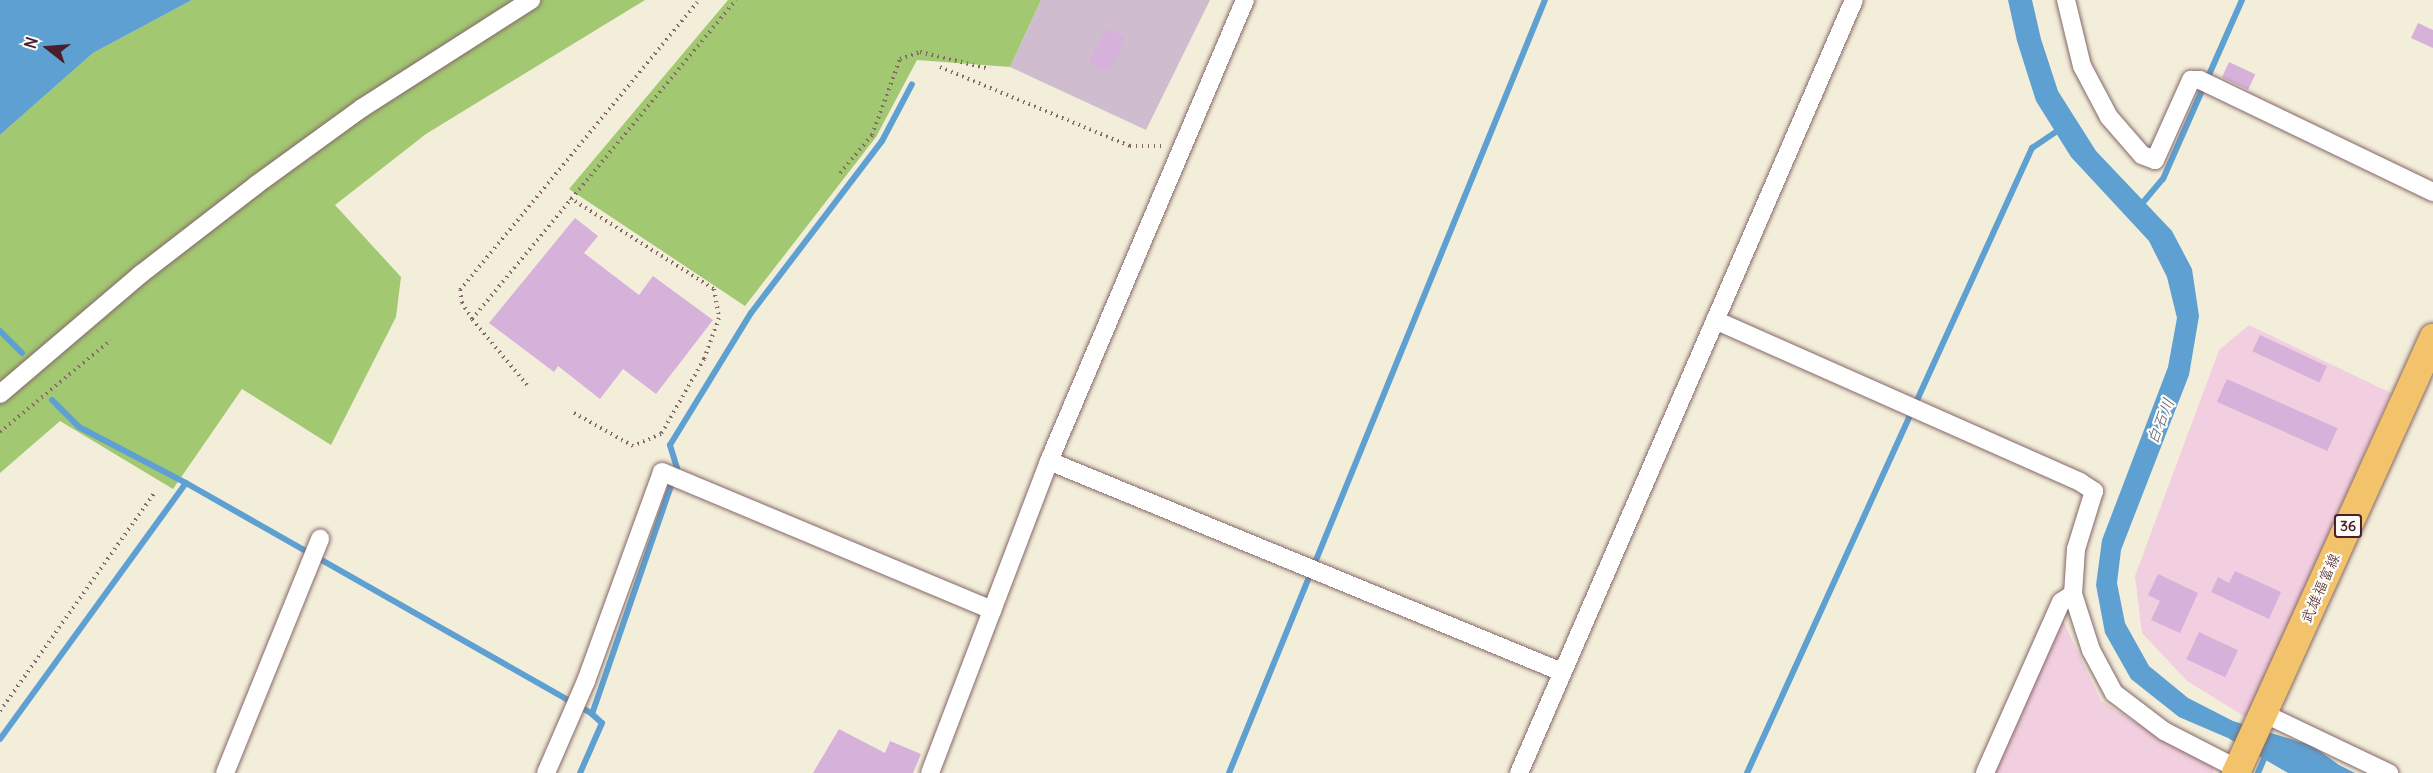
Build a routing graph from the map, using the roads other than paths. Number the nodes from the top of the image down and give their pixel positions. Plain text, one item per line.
1 (531, 0) edge
2 (1245, 0) edge
3 (1854, 0) edge
4 (2066, 0) edge
5 (2433, 192) edge
6 (1715, 320) junction
7 (2433, 338) edge
8 (0, 394) edge
9 (1049, 461) junction
10 (320, 539) dead end
11 (2073, 594) junction
12 (992, 610) junction
13 (1562, 672) junction
14 (2263, 714) junction
15 (2239, 771) edge
16 (225, 773) edge
17 (546, 773) edge
18 (930, 773) edge
19 (1519, 773) edge
20 (1985, 773) edge
21 (2389, 773) edge

1 - 8 street
2 - 9 street
3 - 6 street
4 - 5 street
6 - 11 street
6 - 13 street
7 - 14 main road, 武雄福富線 / 36
9 - 12 street
9 - 13 street
10 - 16 street
11 - 15 street
11 - 20 street
12 - 17 street
12 - 18 street
13 - 19 street
14 - 15 main road, 武雄福富線 / 36
14 - 21 street

